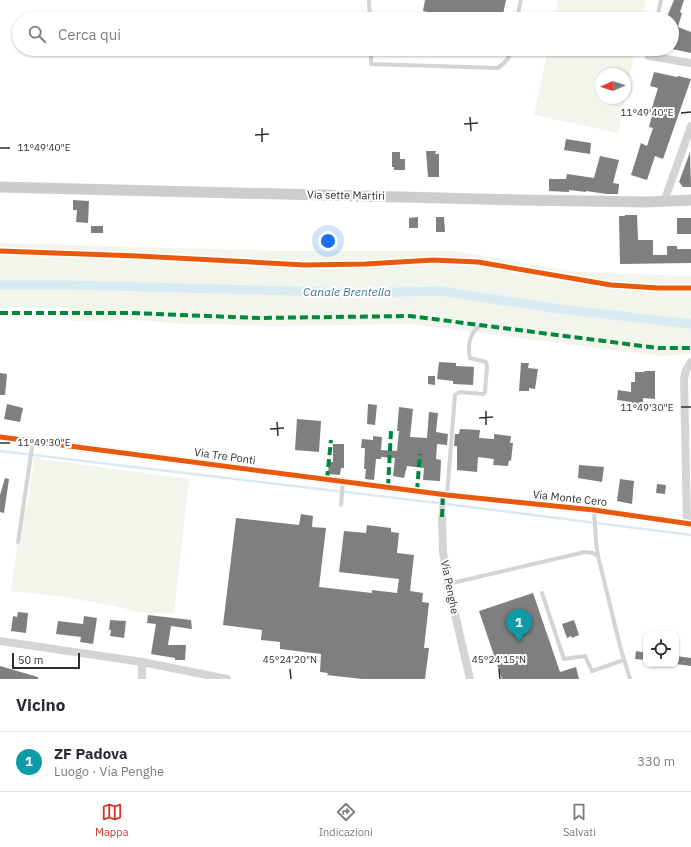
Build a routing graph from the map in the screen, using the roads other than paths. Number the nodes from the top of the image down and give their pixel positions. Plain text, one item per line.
1 (369, 0) edge
2 (521, 0) edge
3 (661, 0) edge
4 (370, 12) edge
5 (518, 12) edge
6 (658, 12) edge
7 (371, 56) edge
8 (509, 56) edge
9 (665, 56) edge
10 (691, 63) edge
11 (691, 126) edge
12 (0, 187) edge
13 (691, 200) edge
14 (666, 201) junction
15 (482, 325) dead end
16 (691, 362) edge
17 (0, 437) edge
18 (33, 440) junction
19 (343, 482) junction
20 (445, 495) junction
21 (341, 505) dead end
22 (594, 513) junction
23 (442, 517) joint
24 (689, 524) edge
25 (18, 542) dead end
26 (598, 556) junction
27 (448, 584) junction
28 (542, 593) dead end
29 (0, 641) edge
30 (624, 660) junction
31 (142, 662) junction
32 (142, 679) edge
33 (227, 679) edge
34 (470, 679) edge
35 (630, 679) edge

1 - 4 lane
2 - 5 lane
3 - 6 lane
7 - 8 lane
9 - 10 street
11 - 14 street
12 - 14 main road, Via sette Martiri
13 - 14 main road, Via sette Martiri
15 - 20 lane
16 - 24 street, Via Monte Cero
17 - 18 street, Via Tre Ponti
18 - 19 street, Via Tre Ponti
18 - 25 lane
19 - 20 street, Via Tre Ponti
19 - 21 lane
20 - 22 street, Via Monte Cero
20 - 23 street, Via Penghe
22 - 24 street, Via Monte Cero
22 - 26 lane
23 - 27 street, Via Penghe
26 - 27 lane
26 - 30 lane
27 - 34 street, Via Penghe
28 - 30 lane
29 - 31 street
30 - 35 lane
31 - 32 street
31 - 33 street

